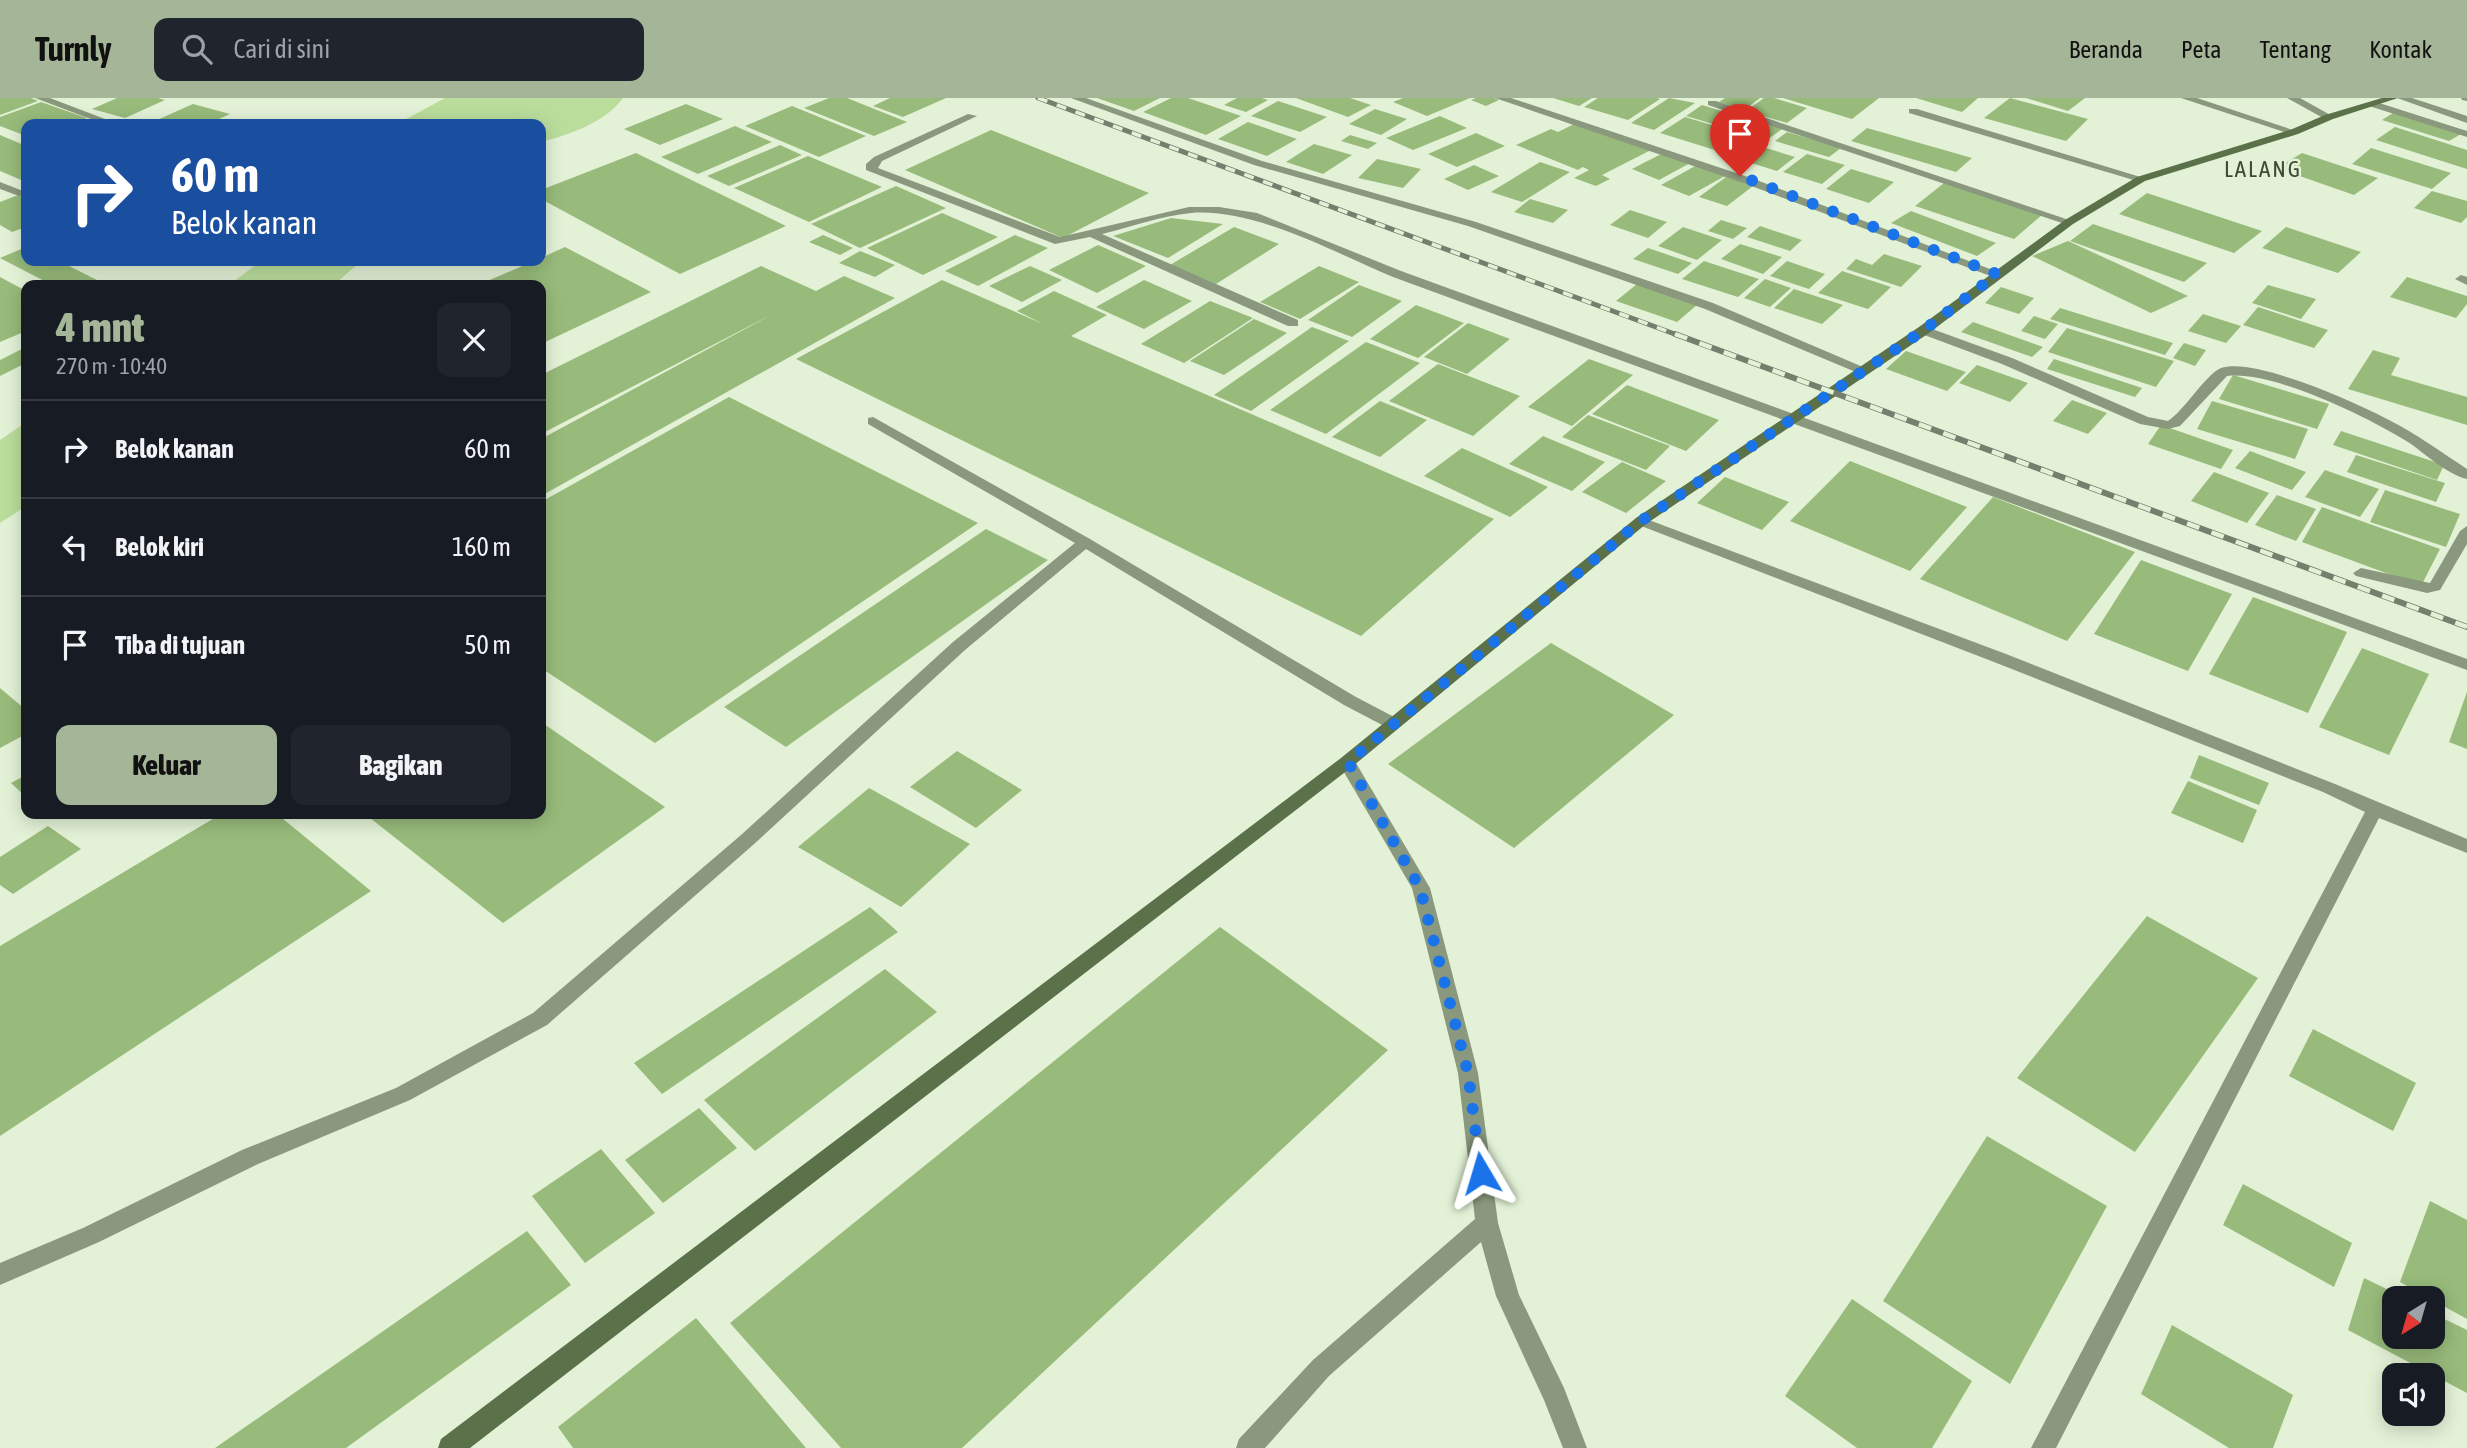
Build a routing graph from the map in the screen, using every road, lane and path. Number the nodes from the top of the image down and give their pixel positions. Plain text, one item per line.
1 (40, 98) edge
2 (1076, 98) edge
3 (1500, 98) edge
4 (2186, 98) edge
5 (2292, 98) edge
6 (2393, 98) edge
7 (2402, 98) edge
8 (1712, 103) dead end
9 (2373, 104) junction
10 (1913, 111) dead end
11 (972, 116) dead end
12 (2329, 117) junction
13 (99, 119) edge
14 (2467, 120) edge
15 (2294, 132) junction
16 (2467, 134) edge
17 (2141, 179) junction
18 (0, 185) edge
19 (19, 193) dead end
20 (2069, 222) junction
21 (1094, 235) junction
22 (1997, 274) junction
23 (1293, 323) dead end
24 (1924, 330) junction
25 (1863, 370) junction
26 (1791, 418) junction
27 (873, 421) dead end
28 (2467, 475) edge
29 (1641, 521) junction
30 (2467, 531) edge
31 (1085, 542) junction
32 (2361, 573) dead end
33 (2467, 665) edge
34 (1392, 723) junction
35 (1348, 762) junction
36 (2375, 809) junction
37 (2467, 846) edge
38 (1487, 1223) junction
39 (0, 1275) edge
40 (450, 1448) edge
41 (1248, 1448) edge
42 (1574, 1448) edge
43 (2043, 1448) edge

1 - 13 street
2 - 25 street
3 - 22 street
4 - 15 street
5 - 12 street
6 - 9 street
7 - 14 street
8 - 20 street
9 - 12 street
9 - 16 street
10 - 17 street
11 - 21 street
12 - 15 street
15 - 17 street
17 - 20 street
18 - 19 street
20 - 22 street
21 - 23 street
21 - 26 street
22 - 24 street
24 - 25 street
24 - 28 street
25 - 26 street
26 - 29 street
26 - 33 street
27 - 31 street
29 - 34 street
29 - 36 street
30 - 32 street
31 - 34 street
31 - 39 street
34 - 35 street
35 - 38 street
35 - 40 street
36 - 37 street
36 - 43 street
38 - 41 street
38 - 42 street

